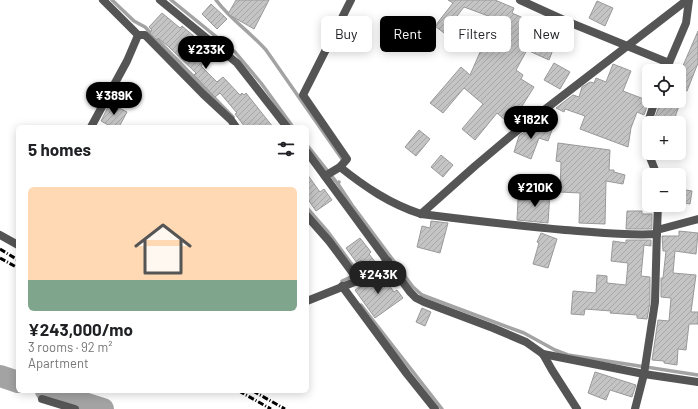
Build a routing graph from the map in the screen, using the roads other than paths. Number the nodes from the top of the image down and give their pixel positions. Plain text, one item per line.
1 (103, 0) edge
2 (160, 0) edge
3 (351, 0) edge
4 (520, 0) edge
5 (688, 0) edge
6 (138, 35) junction
7 (628, 46) junction
8 (662, 64) edge
9 (669, 64) edge
10 (653, 108) edge
11 (92, 125) edge
12 (235, 125) edge
13 (285, 125) edge
14 (309, 154) edge
15 (340, 167) junction
16 (654, 168) edge
17 (328, 174) junction
18 (658, 212) edge
19 (421, 214) junction
20 (309, 218) edge
21 (698, 219) edge
22 (657, 232) junction
23 (0, 235) edge
24 (16, 244) edge
25 (388, 261) junction
26 (358, 280) junction
27 (342, 286) junction
28 (309, 299) edge
29 (543, 354) junction
30 (645, 370) junction
31 (698, 382) edge
32 (42, 399) dead end
33 (75, 409) edge
34 (435, 409) edge
35 (578, 409) edge
36 (635, 409) edge

1 - 6 street
2 - 13 street
3 - 15 street
4 - 7 street
5 - 7 street
5 - 9 street
6 - 11 street
6 - 12 street
7 - 8 street
7 - 19 street
10 - 16 street
14 - 17 street
15 - 17 street
15 - 19 street
17 - 25 street
18 - 22 street
19 - 22 street
20 - 26 street
21 - 22 street
22 - 30 street
23 - 24 street
25 - 26 street
25 - 29 street
26 - 27 street
27 - 28 street
27 - 34 street
29 - 30 street
29 - 35 street
30 - 31 street
30 - 36 street
32 - 33 street

